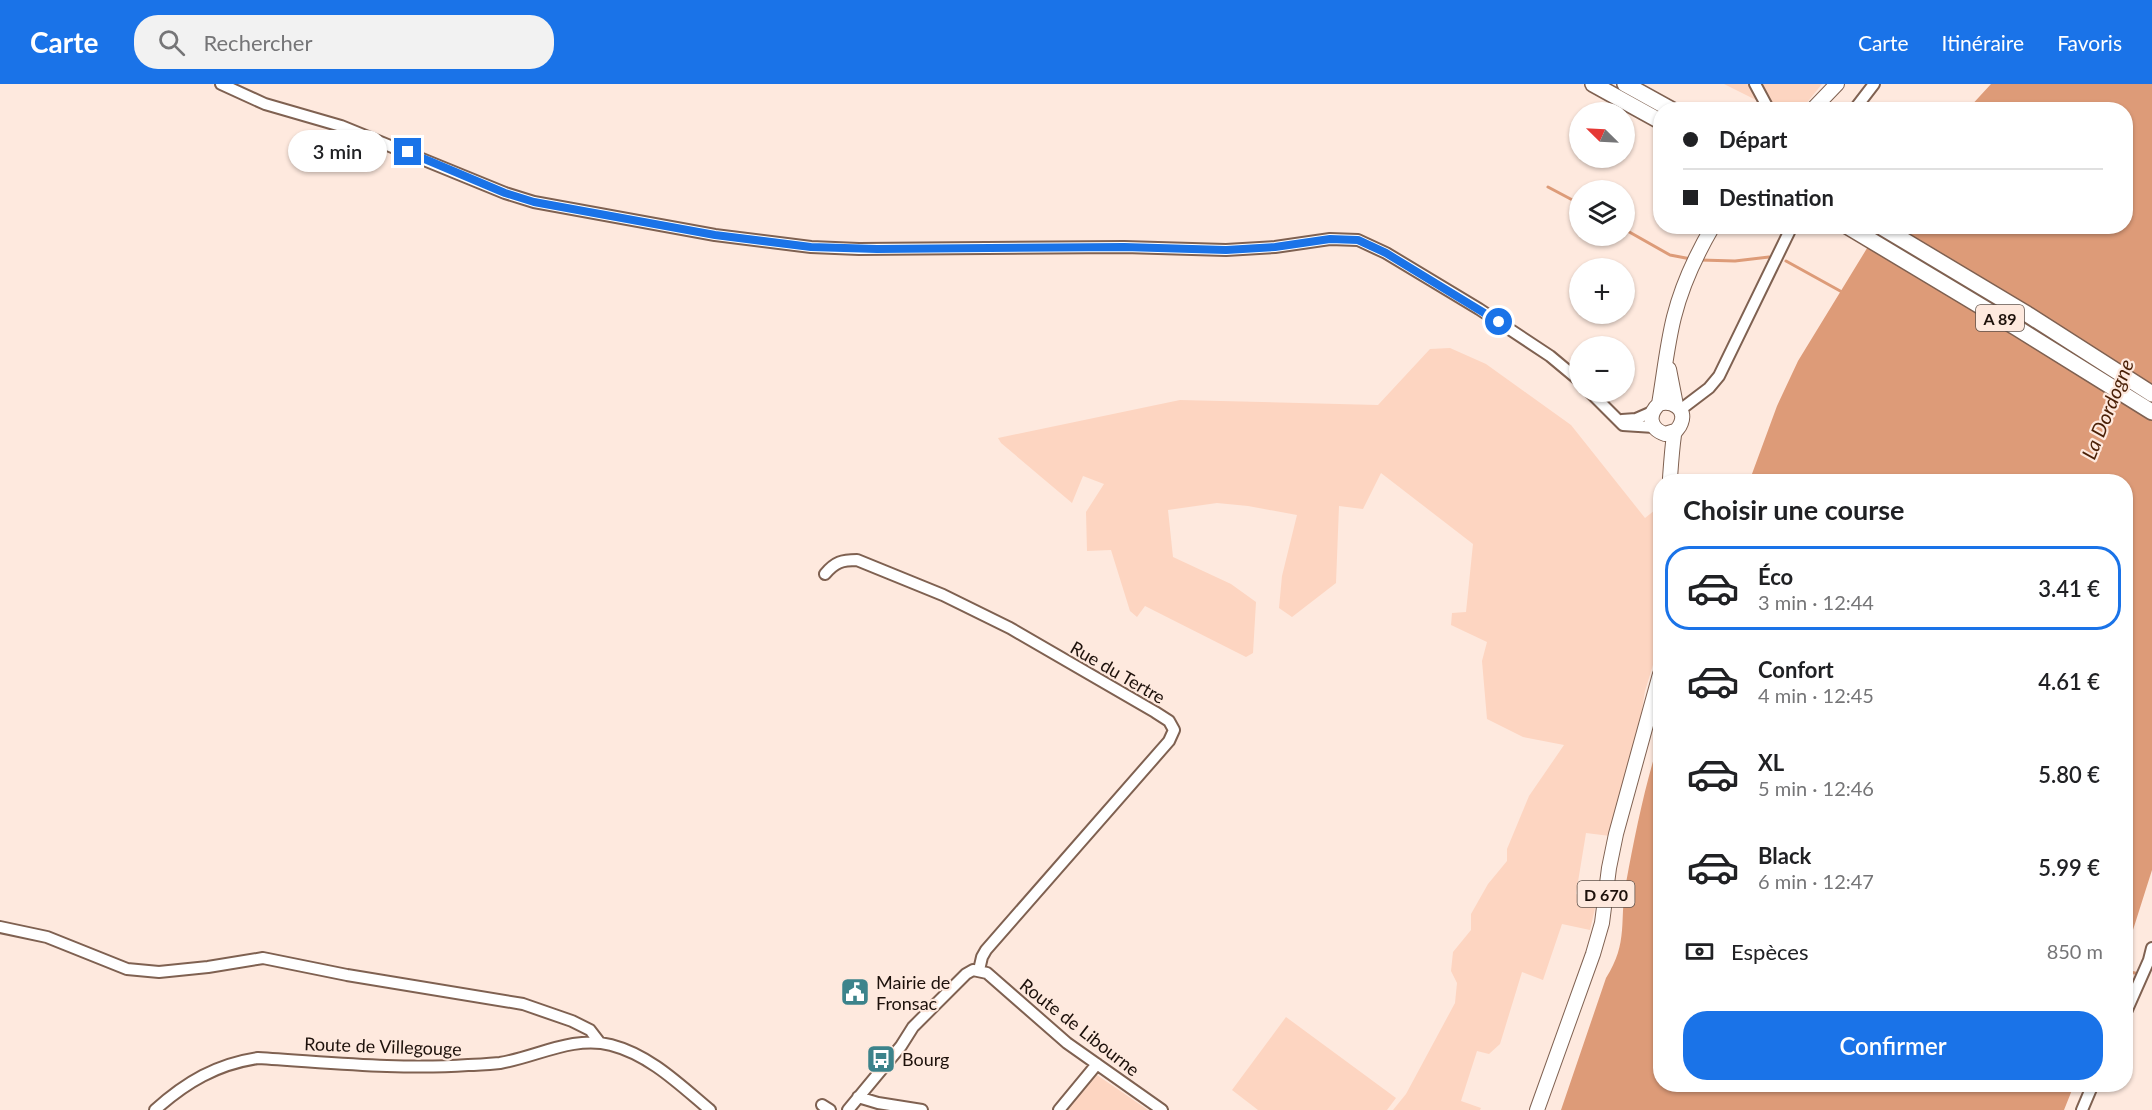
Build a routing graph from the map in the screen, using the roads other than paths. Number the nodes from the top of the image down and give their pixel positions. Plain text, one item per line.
1 (221, 84) edge
2 (1593, 84) edge
3 (1625, 84) edge
4 (1755, 84) edge
5 (1837, 84) edge
6 (1874, 84) edge
7 (1658, 102) edge
8 (1764, 102) edge
9 (1820, 102) edge
10 (1860, 102) edge
11 (1653, 117) edge
12 (1708, 234) edge
13 (1788, 234) edge
14 (1861, 234) edge
15 (1893, 234) edge
16 (1667, 361) junction
17 (1569, 372) edge
18 (2152, 394) edge
19 (1600, 402) edge
20 (1655, 408) junction
21 (1678, 408) junction
22 (2152, 412) edge
23 (1618, 420) junction
24 (1663, 430) junction
25 (1669, 474) edge
26 (825, 574) dead end
27 (1653, 699) edge
28 (0, 927) edge
29 (2152, 948) edge
30 (979, 970) junction
31 (2133, 995) edge
32 (600, 1043) junction
33 (1097, 1064) junction
34 (2090, 1092) edge
35 (858, 1097) junction
36 (155, 1110) edge
37 (710, 1110) edge
38 (848, 1110) edge
39 (922, 1110) edge
40 (1059, 1110) edge
41 (1162, 1110) edge
42 (1538, 1110) edge
43 (2082, 1110) edge

1 - 17 street
2 - 11 highway
3 - 7 highway
4 - 8 street
5 - 9 main road
6 - 10 street
12 - 16 main road
13 - 21 street
14 - 22 highway, A 89
15 - 18 highway, A 89
16 - 20 main road
16 - 21 main road
19 - 23 street
20 - 21 main road
20 - 23 street
20 - 24 main road
21 - 24 main road
23 - 24 street
24 - 25 main road
26 - 30 street, Rue du Tertre
27 - 42 main road, D 670
28 - 32 street
29 - 31 street
30 - 33 street, Route de Libourne
30 - 35 street
32 - 36 street, Route de Villegouge
32 - 37 street, Route de Villegouge
33 - 40 street
33 - 41 street, Route de Libourne
34 - 43 street
35 - 38 street
35 - 39 street

